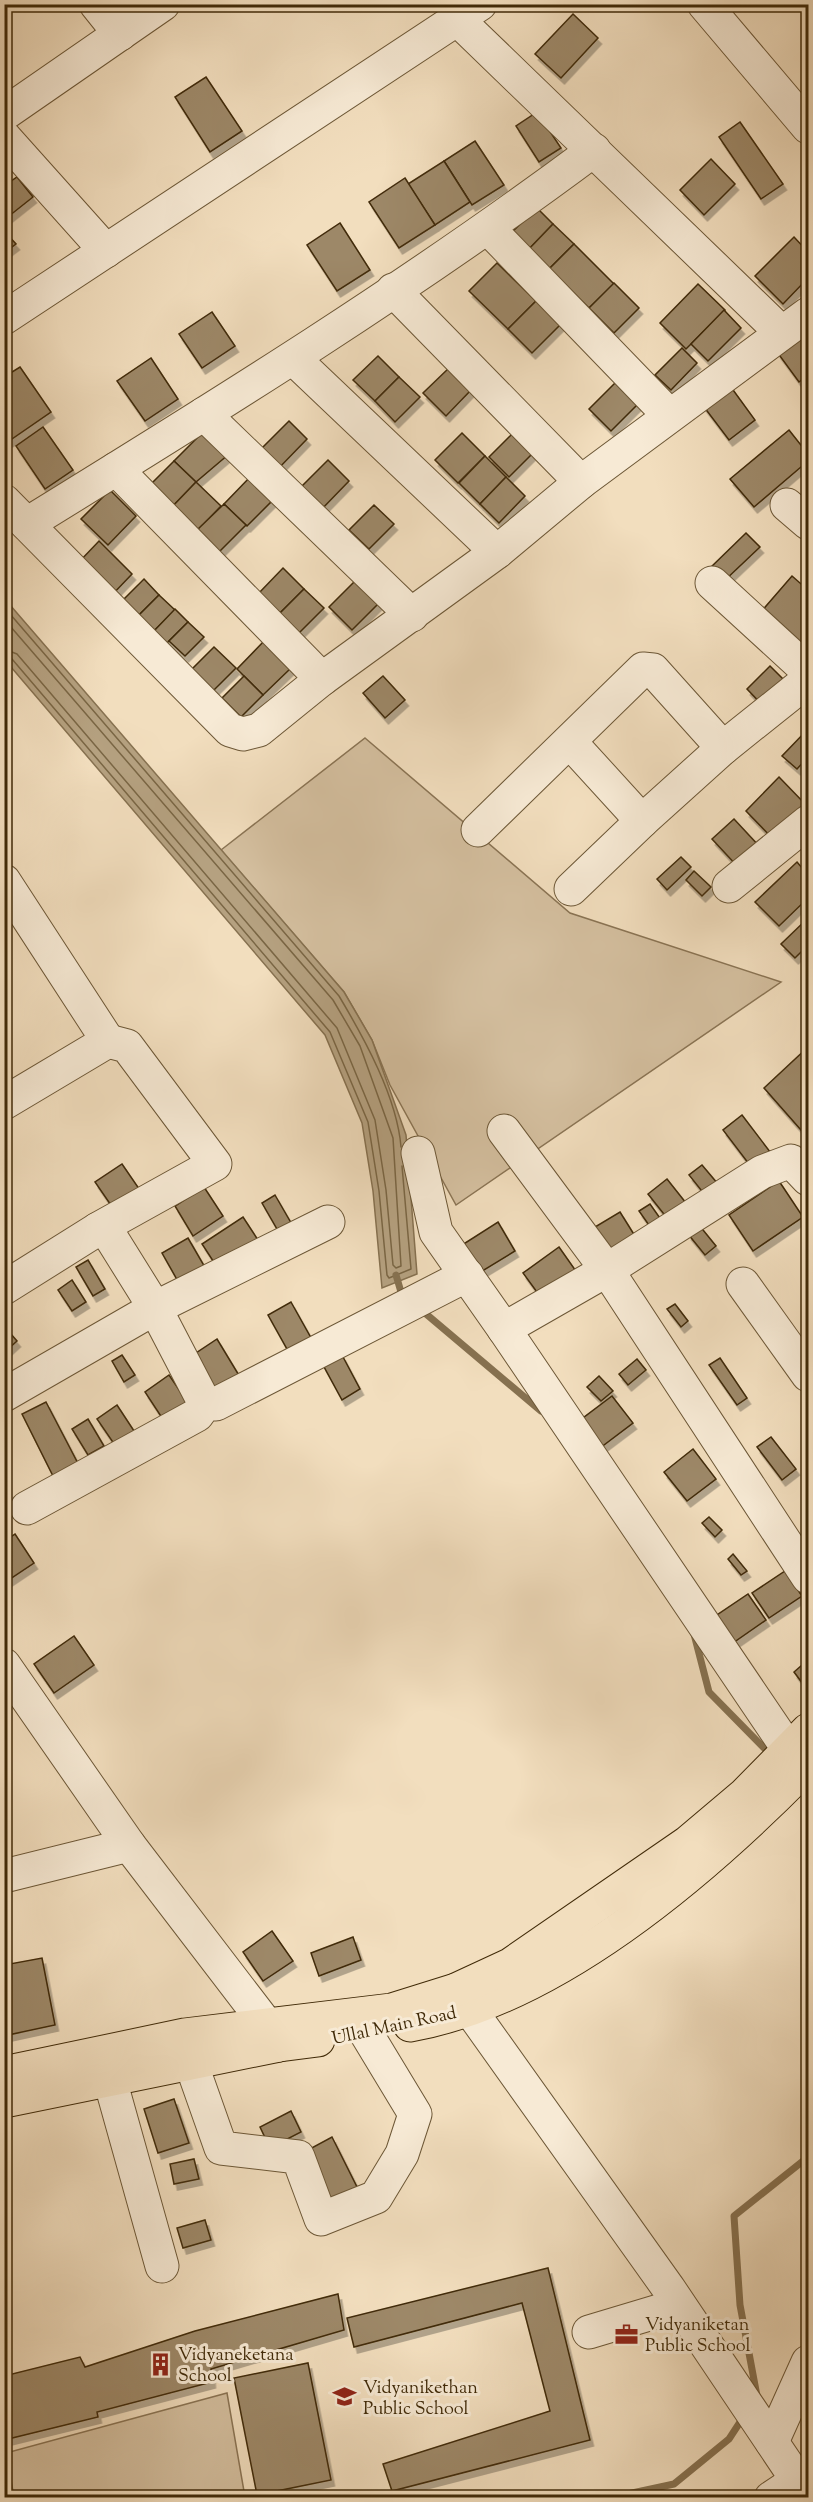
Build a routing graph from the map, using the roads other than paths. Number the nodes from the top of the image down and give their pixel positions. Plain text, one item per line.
1 (96, 4) edge
2 (163, 4) edge
3 (704, 4) edge
4 (469, 12) edge
5 (120, 34) junction
6 (796, 90) edge
7 (4, 114) edge
8 (808, 127) edge
9 (4, 137) edge
10 (594, 150) junction
11 (489, 229) junction
12 (106, 251) junction
13 (393, 290) junction
14 (8, 309) edge
15 (808, 314) edge
16 (781, 332) junction
17 (294, 358) junction
18 (204, 414) junction
19 (669, 416) junction
20 (116, 469) junction
21 (581, 482) junction
22 (4, 501) edge
23 (27, 524) junction
24 (497, 552) junction
25 (712, 583) dead end
26 (411, 615) junction
27 (808, 671) edge
28 (322, 679) junction
29 (808, 680) edge
30 (570, 742) junction
31 (723, 748) junction
32 (642, 821) junction
33 (808, 822) edge
34 (478, 830) dead end
35 (4, 880) edge
36 (729, 886) dead end
37 (571, 889) dead end
38 (108, 1041) junction
39 (4, 1103) edge
40 (504, 1131) dead end
41 (418, 1153) dead end
42 (808, 1179) edge
43 (328, 1221) dead end
44 (98, 1229) junction
45 (607, 1270) junction
46 (467, 1275) junction
47 (743, 1284) dead end
48 (4, 1288) edge
49 (155, 1308) junction
50 (504, 1329) junction
51 (808, 1375) edge
52 (4, 1395) edge
53 (205, 1404) junction
54 (27, 1508) dead end
55 (808, 1577) edge
56 (4, 1665) edge
57 (803, 1754) edge
58 (129, 1845) junction
59 (4, 1876) edge
60 (464, 1999) junction
61 (366, 2033) junction
62 (273, 2034) junction
63 (191, 2063) junction
64 (4, 2073) edge
65 (110, 2079) junction
66 (4, 2101) edge
67 (162, 2266) dead end
68 (679, 2305) junction
69 (589, 2332) dead end
70 (808, 2362) edge
71 (765, 2432) junction
72 (793, 2491) edge

1 - 5 street
2 - 5 street
3 - 6 street
4 - 10 street
4 - 12 street
5 - 7 street
6 - 8 street
9 - 12 street
10 - 11 street
10 - 16 street
11 - 13 street
11 - 19 street
12 - 14 street
13 - 17 street
13 - 21 street
15 - 16 street
16 - 19 street
17 - 18 street
17 - 24 street
18 - 20 street
18 - 26 street
19 - 21 street
20 - 23 street
20 - 28 street
21 - 24 street
22 - 23 street
23 - 28 street
24 - 26 street
25 - 27 street
26 - 28 street
29 - 31 street
30 - 31 street
30 - 32 street
30 - 34 street
31 - 32 street
32 - 37 street
33 - 36 street
35 - 38 street
38 - 39 street
38 - 44 street
40 - 45 street
41 - 46 street
42 - 45 street
43 - 49 street
44 - 48 street
44 - 49 street
45 - 50 street
45 - 55 street
46 - 50 street
46 - 53 street
47 - 51 street
49 - 52 street
49 - 53 street
50 - 57 street
53 - 54 street
56 - 58 street
57 - 60 main road, Ullal Main Road
58 - 59 street
58 - 62 street
60 - 61 main road, Ullal Main Road
60 - 62 main road, Ullal Main Road
60 - 68 street
61 - 62 main road, Ullal Main Road
61 - 63 street
62 - 63 main road, Ullal Main Road
62 - 64 main road, Ullal Main Road
63 - 65 main road, Ullal Main Road
65 - 66 main road, Ullal Main Road
65 - 67 street
68 - 69 street
68 - 71 street
70 - 71 street
71 - 72 street

